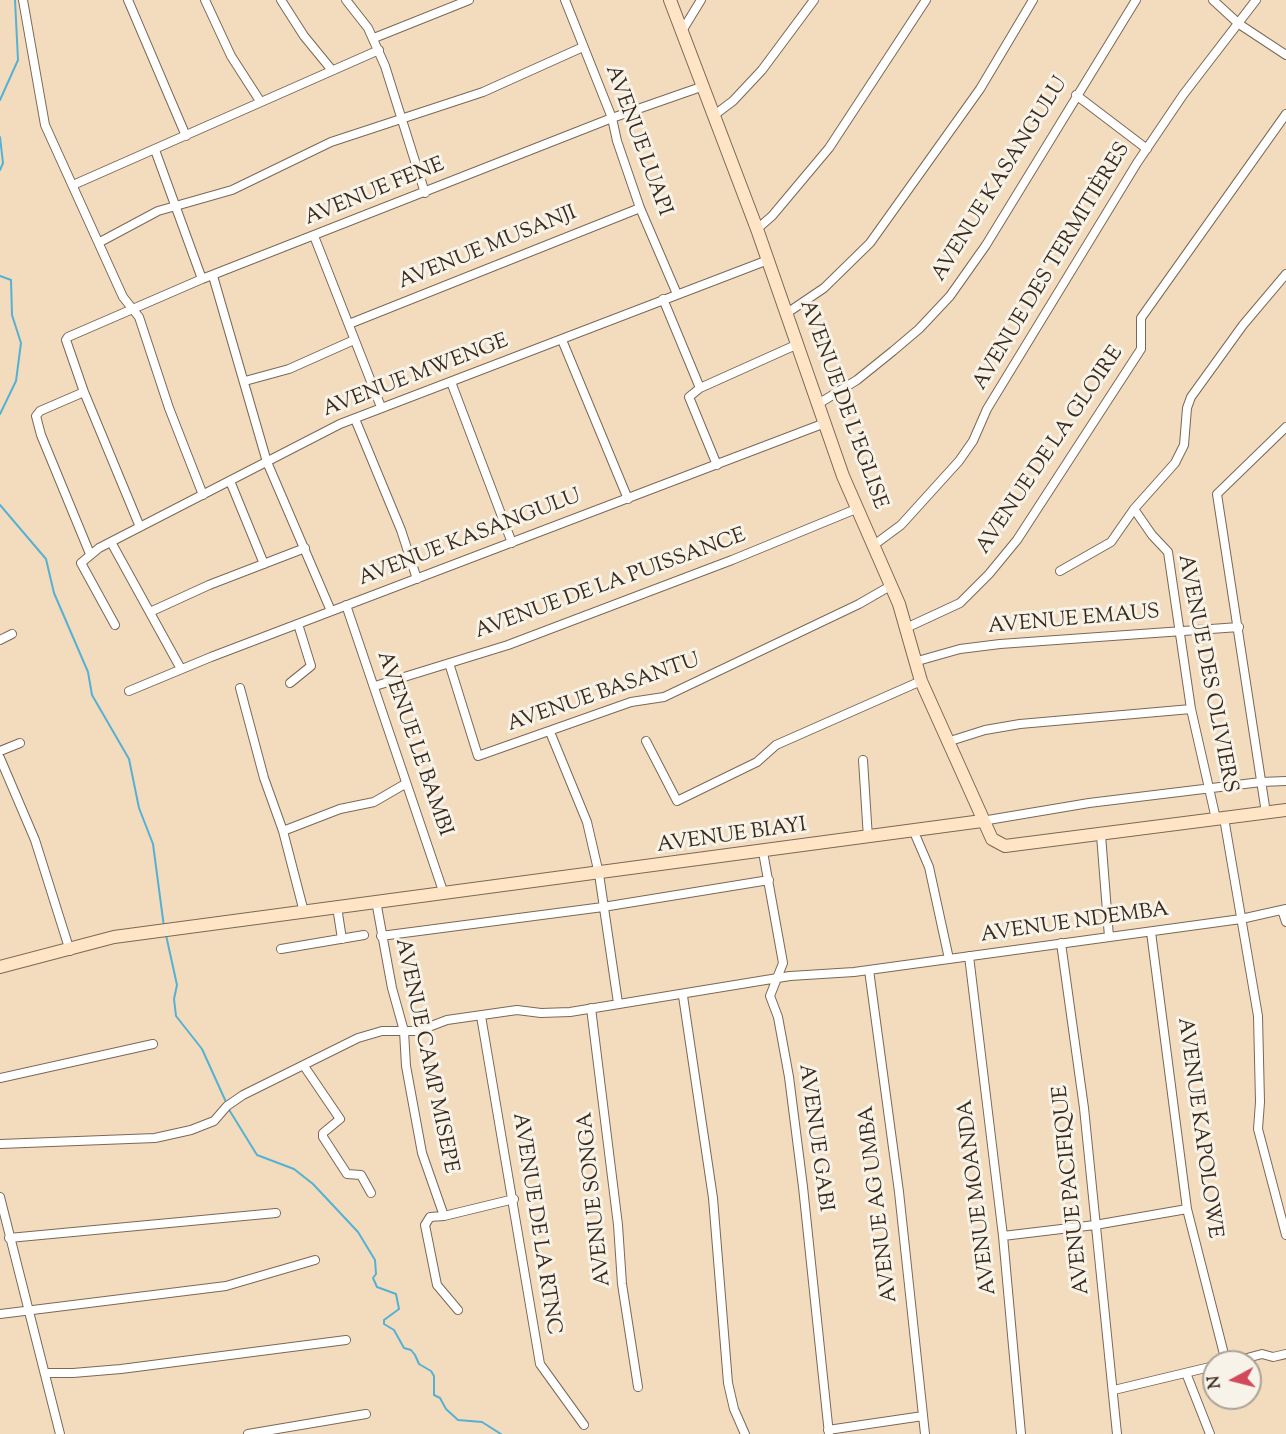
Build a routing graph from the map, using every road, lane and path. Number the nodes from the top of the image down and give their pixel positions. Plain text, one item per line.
1 (22, 0) edge
2 (128, 0) edge
3 (205, 0) edge
4 (281, 0) edge
5 (346, 0) edge
6 (470, 0) edge
7 (566, 0) edge
8 (670, 0) edge
9 (701, 0) edge
10 (814, 0) edge
11 (926, 0) edge
12 (1033, 0) edge
13 (1136, 0) edge
14 (1213, 0) edge
15 (1256, 0) edge
16 (1239, 24) junction
17 (682, 31) junction
18 (374, 38) junction
19 (583, 47) junction
20 (379, 50) junction
21 (1286, 55) edge
22 (331, 69) junction
23 (701, 87) junction
24 (1076, 95) junction
25 (260, 101) junction
26 (1286, 114) edge
27 (713, 116) junction
28 (612, 118) junction
29 (403, 120) junction
30 (186, 135) junction
31 (1147, 148) junction
32 (155, 150) junction
33 (73, 185) junction
34 (425, 193) junction
35 (176, 208) junction
36 (640, 208) junction
37 (757, 229) junction
38 (314, 236) junction
39 (100, 242) junction
40 (768, 260) junction
41 (1286, 274) edge
42 (213, 276) junction
43 (202, 279) junction
44 (677, 294) junction
45 (663, 299) junction
46 (133, 310) junction
47 (787, 313) junction
48 (349, 324) junction
49 (354, 340) junction
50 (562, 340) junction
51 (798, 344) junction
52 (245, 381) junction
53 (451, 382) junction
54 (700, 388) junction
55 (84, 392) junction
56 (818, 404) junction
57 (381, 407) junction
58 (355, 418) junction
59 (825, 423) junction
60 (1286, 427) edge
61 (267, 462) junction
62 (717, 465) junction
63 (230, 481) junction
64 (203, 495) junction
65 (628, 499) junction
66 (856, 509) junction
67 (1134, 509) junction
68 (140, 527) junction
69 (111, 542) junction
70 (512, 543) junction
71 (874, 545) junction
72 (305, 548) junction
73 (90, 554) junction
74 (264, 564) junction
75 (1060, 571) dead end
76 (417, 579) junction
77 (892, 585) junction
78 (346, 605) junction
79 (331, 611) junction
80 (150, 612) junction
81 (298, 624) junction
82 (115, 625) dead end
83 (1239, 627) junction
84 (906, 628) junction
85 (1178, 630) junction
86 (12, 634) dead end
87 (0, 640) edge
88 (914, 662) junction
89 (448, 663) junction
90 (181, 669) junction
91 (921, 681) junction
92 (290, 683) dead end
93 (375, 686) junction
94 (240, 688) dead end
95 (129, 691) dead end
96 (1191, 709) junction
97 (550, 732) junction
98 (646, 741) dead end
99 (947, 742) junction
100 (20, 743) dead end
101 (0, 752) edge
102 (0, 758) edge
103 (863, 760) dead end
104 (1286, 781) edge
105 (1261, 782) junction
106 (405, 784) junction
107 (1209, 790) junction
108 (1286, 810) edge
109 (1266, 813) junction
110 (1220, 819) junction
111 (982, 821) junction
112 (284, 831) junction
113 (914, 832) junction
114 (1101, 835) junction
115 (868, 838) junction
116 (763, 852) junction
117 (599, 874) junction
118 (769, 880) junction
119 (444, 894) junction
120 (376, 901) junction
121 (337, 907) junction
122 (603, 908) junction
123 (1284, 910) edge
124 (304, 912) junction
125 (1241, 919) junction
126 (1286, 922) edge
127 (1151, 932) junction
128 (364, 935) dead end
129 (381, 936) junction
130 (1109, 937) junction
131 (342, 939) junction
132 (1060, 943) junction
133 (281, 949) dead end
134 (70, 951) junction
135 (969, 956) junction
136 (949, 959) junction
137 (1, 964) edge
138 (869, 970) junction
139 (777, 978) junction
140 (683, 996) junction
141 (618, 1003) junction
142 (591, 1008) junction
143 (481, 1016) junction
144 (404, 1031) junction
145 (153, 1044) dead end
146 (304, 1066) junction
147 (0, 1078) edge
148 (0, 1144) edge
149 (371, 1192) dead end
150 (0, 1197) edge
151 (513, 1199) junction
152 (1187, 1209) junction
153 (276, 1214) dead end
154 (444, 1216) junction
155 (1095, 1225) junction
156 (1286, 1235) edge
157 (1003, 1236) junction
158 (9, 1239) junction
159 (315, 1260) dead end
160 (27, 1308) junction
161 (458, 1310) dead end
162 (0, 1314) edge
163 (346, 1340) dead end
164 (1223, 1350) edge
165 (1262, 1354) edge
166 (1286, 1354) edge
167 (1202, 1369) edge
168 (45, 1373) junction
169 (1186, 1373) junction
170 (638, 1387) dead end
171 (1114, 1390) junction
172 (366, 1414) dead end
173 (923, 1416) junction
174 (584, 1425) dead end
175 (828, 1432) edge
176 (60, 1434) edge
177 (248, 1434) edge
178 (745, 1434) edge
179 (925, 1434) edge
180 (1022, 1434) edge
181 (1117, 1434) edge
182 (1210, 1434) edge

1 - 33 street
2 - 30 street
3 - 25 street
4 - 22 street
5 - 18 street
6 - 18 street
7 - 19 street, AVENUE LUAPI
8 - 17 street, AVENUE DE L'EGLISE
9 - 17 street
10 - 27 street
11 - 37 street
12 - 47 street
13 - 24 street, AVENUE KASANGULU
14 - 16 street
15 - 16 street, AVENUE DES TERMITIÈRES
16 - 21 street
16 - 31 street, AVENUE DES TERMITIÈRES
17 - 23 street, AVENUE DE L'EGLISE
18 - 20 street
19 - 28 street, AVENUE LUAPI
19 - 29 street
20 - 22 street
20 - 29 street
22 - 25 street
23 - 27 street, AVENUE DE L'EGLISE
23 - 28 street, AVENUE FENE
24 - 31 street
24 - 56 street, AVENUE KASANGULU
25 - 30 street
26 - 84 street, AVENUE DE LA GLOIRE
27 - 37 street, AVENUE DE L'EGLISE
28 - 34 street, AVENUE FENE
28 - 36 street, AVENUE LUAPI
29 - 34 street
29 - 35 street
30 - 32 street
31 - 71 street, AVENUE DES TERMITIÈRES
32 - 33 street
32 - 35 street
33 - 39 street
34 - 38 street, AVENUE FENE
35 - 39 street
35 - 43 street
36 - 44 street, AVENUE LUAPI
36 - 48 street, AVENUE MUSANJI
37 - 40 street, AVENUE DE L'EGLISE
38 - 42 street, AVENUE FENE
38 - 48 street
39 - 46 street
40 - 44 street, AVENUE MWENGE
40 - 47 street, AVENUE DE L'EGLISE
41 - 67 street
42 - 43 street, AVENUE FENE
42 - 52 street
43 - 46 street, AVENUE FENE
44 - 45 street, AVENUE MWENGE
45 - 50 street, AVENUE MWENGE
45 - 54 street
46 - 55 street, AVENUE FENE
46 - 64 street
47 - 51 street, AVENUE DE L'EGLISE
48 - 49 street
49 - 52 street
49 - 57 street
50 - 53 street, AVENUE MWENGE
50 - 65 street
51 - 54 street
51 - 56 street, AVENUE DE L'EGLISE
52 - 61 street
53 - 57 street, AVENUE MWENGE
53 - 70 street
54 - 62 street
55 - 68 street
55 - 73 street
56 - 59 street, AVENUE DE L'EGLISE
57 - 58 street, AVENUE MWENGE
58 - 61 street, AVENUE MWENGE
58 - 76 street
59 - 62 street, AVENUE KASANGULU
59 - 66 street, AVENUE DE L'EGLISE
60 - 83 street
61 - 63 street, AVENUE MWENGE
61 - 72 street
62 - 65 street, AVENUE KASANGULU
63 - 64 street, AVENUE MWENGE
63 - 74 street
64 - 68 street, AVENUE MWENGE
65 - 70 street, AVENUE KASANGULU
66 - 71 street, AVENUE DE L'EGLISE
66 - 89 street, AVENUE DE LA PUISSANCE
67 - 75 street
67 - 85 street, AVENUE DES OLIVIERS
68 - 69 street, AVENUE MWENGE
69 - 73 street, AVENUE MWENGE
69 - 80 street
70 - 76 street, AVENUE KASANGULU
71 - 77 street, AVENUE DE L'EGLISE
72 - 74 street
72 - 79 street
73 - 82 street
74 - 80 street
76 - 78 street, AVENUE KASANGULU
77 - 84 street, AVENUE DE L'EGLISE
77 - 97 street, AVENUE BASANTU
78 - 79 street, AVENUE KASANGULU
78 - 93 street, AVENUE LE BAMBI
79 - 81 street, AVENUE KASANGULU
80 - 90 street
81 - 90 street, AVENUE KASANGULU
81 - 92 street
83 - 85 street, AVENUE EMAUS
83 - 105 street
84 - 88 street, AVENUE DE L'EGLISE
85 - 88 street, AVENUE EMAUS
85 - 96 street, AVENUE DES OLIVIERS
86 - 87 street
88 - 91 street, AVENUE DE L'EGLISE
89 - 93 street, AVENUE DE LA PUISSANCE
89 - 97 street, AVENUE BASANTU
90 - 95 street, AVENUE KASANGULU
91 - 98 street
91 - 99 street, AVENUE DE L'EGLISE
93 - 106 street, AVENUE LE BAMBI
94 - 112 street
96 - 99 street
96 - 107 street, AVENUE DES OLIVIERS
97 - 117 street
99 - 111 street, AVENUE DE L'EGLISE
100 - 101 street
102 - 134 street
103 - 115 street
104 - 105 street
105 - 107 street
105 - 109 street
106 - 112 street
106 - 119 street, AVENUE LE BAMBI
107 - 110 street, AVENUE DES OLIVIERS
107 - 111 street
108 - 109 street
109 - 110 street
110 - 114 street
110 - 125 street, AVENUE DES OLIVIERS
111 - 113 street, AVENUE BIAYI
111 - 114 street
112 - 124 street
113 - 115 street, AVENUE BIAYI
113 - 136 street
114 - 130 street
115 - 116 street, AVENUE BIAYI
116 - 117 street, AVENUE BIAYI
116 - 118 street, AVENUE GABI
117 - 119 street, AVENUE BIAYI
117 - 122 street
118 - 122 street
118 - 139 street, AVENUE GABI
119 - 120 street, AVENUE BIAYI
120 - 121 street, AVENUE BIAYI
120 - 129 street, AVENUE CAMP MISEPE
121 - 124 street, AVENUE BIAYI
121 - 131 street
122 - 129 street
122 - 141 street
123 - 125 street, AVENUE NDEMBA
123 - 126 street
124 - 134 street, AVENUE BIAYI
125 - 127 street, AVENUE NDEMBA
125 - 156 street, AVENUE DES OLIVIERS
127 - 130 street, AVENUE NDEMBA
127 - 152 street, AVENUE KAPOLOWE
128 - 131 street
129 - 144 street, AVENUE CAMP MISEPE
130 - 132 street, AVENUE NDEMBA
131 - 133 street
132 - 135 street, AVENUE NDEMBA
132 - 155 street, AVENUE PACIFIQUE
134 - 137 street, AVENUE BIAYI
135 - 136 street, AVENUE NDEMBA
135 - 157 street, AVENUE MOANDA
136 - 138 street, AVENUE NDEMBA
138 - 139 street, AVENUE NDEMBA
138 - 173 street, AVENUE AG UMBA
139 - 140 street, AVENUE NDEMBA
139 - 175 street, AVENUE GABI
140 - 141 street, AVENUE NDEMBA
140 - 178 street
141 - 142 street, AVENUE NDEMBA
142 - 143 street, AVENUE NDEMBA
142 - 170 street, AVENUE SONGA
143 - 144 street, AVENUE NDEMBA
143 - 151 street, AVENUE DE LA RTNC
144 - 146 street, AVENUE NDEMBA
144 - 154 street, AVENUE CAMP MISEPE
145 - 147 street
146 - 148 street, AVENUE NDEMBA
146 - 149 street
150 - 158 street
151 - 154 street
151 - 174 street, AVENUE DE LA RTNC
152 - 155 street
152 - 164 street, AVENUE KAPOLOWE
153 - 158 street
154 - 161 street
155 - 157 street
155 - 171 street, AVENUE PACIFIQUE
157 - 180 street, AVENUE MOANDA
158 - 160 street
159 - 160 street
160 - 162 street
160 - 168 street
163 - 168 street
165 - 166 street
167 - 169 street
168 - 176 street
169 - 171 street
169 - 182 street
171 - 181 street, AVENUE PACIFIQUE
172 - 177 street
173 - 175 street
173 - 179 street, AVENUE AG UMBA

